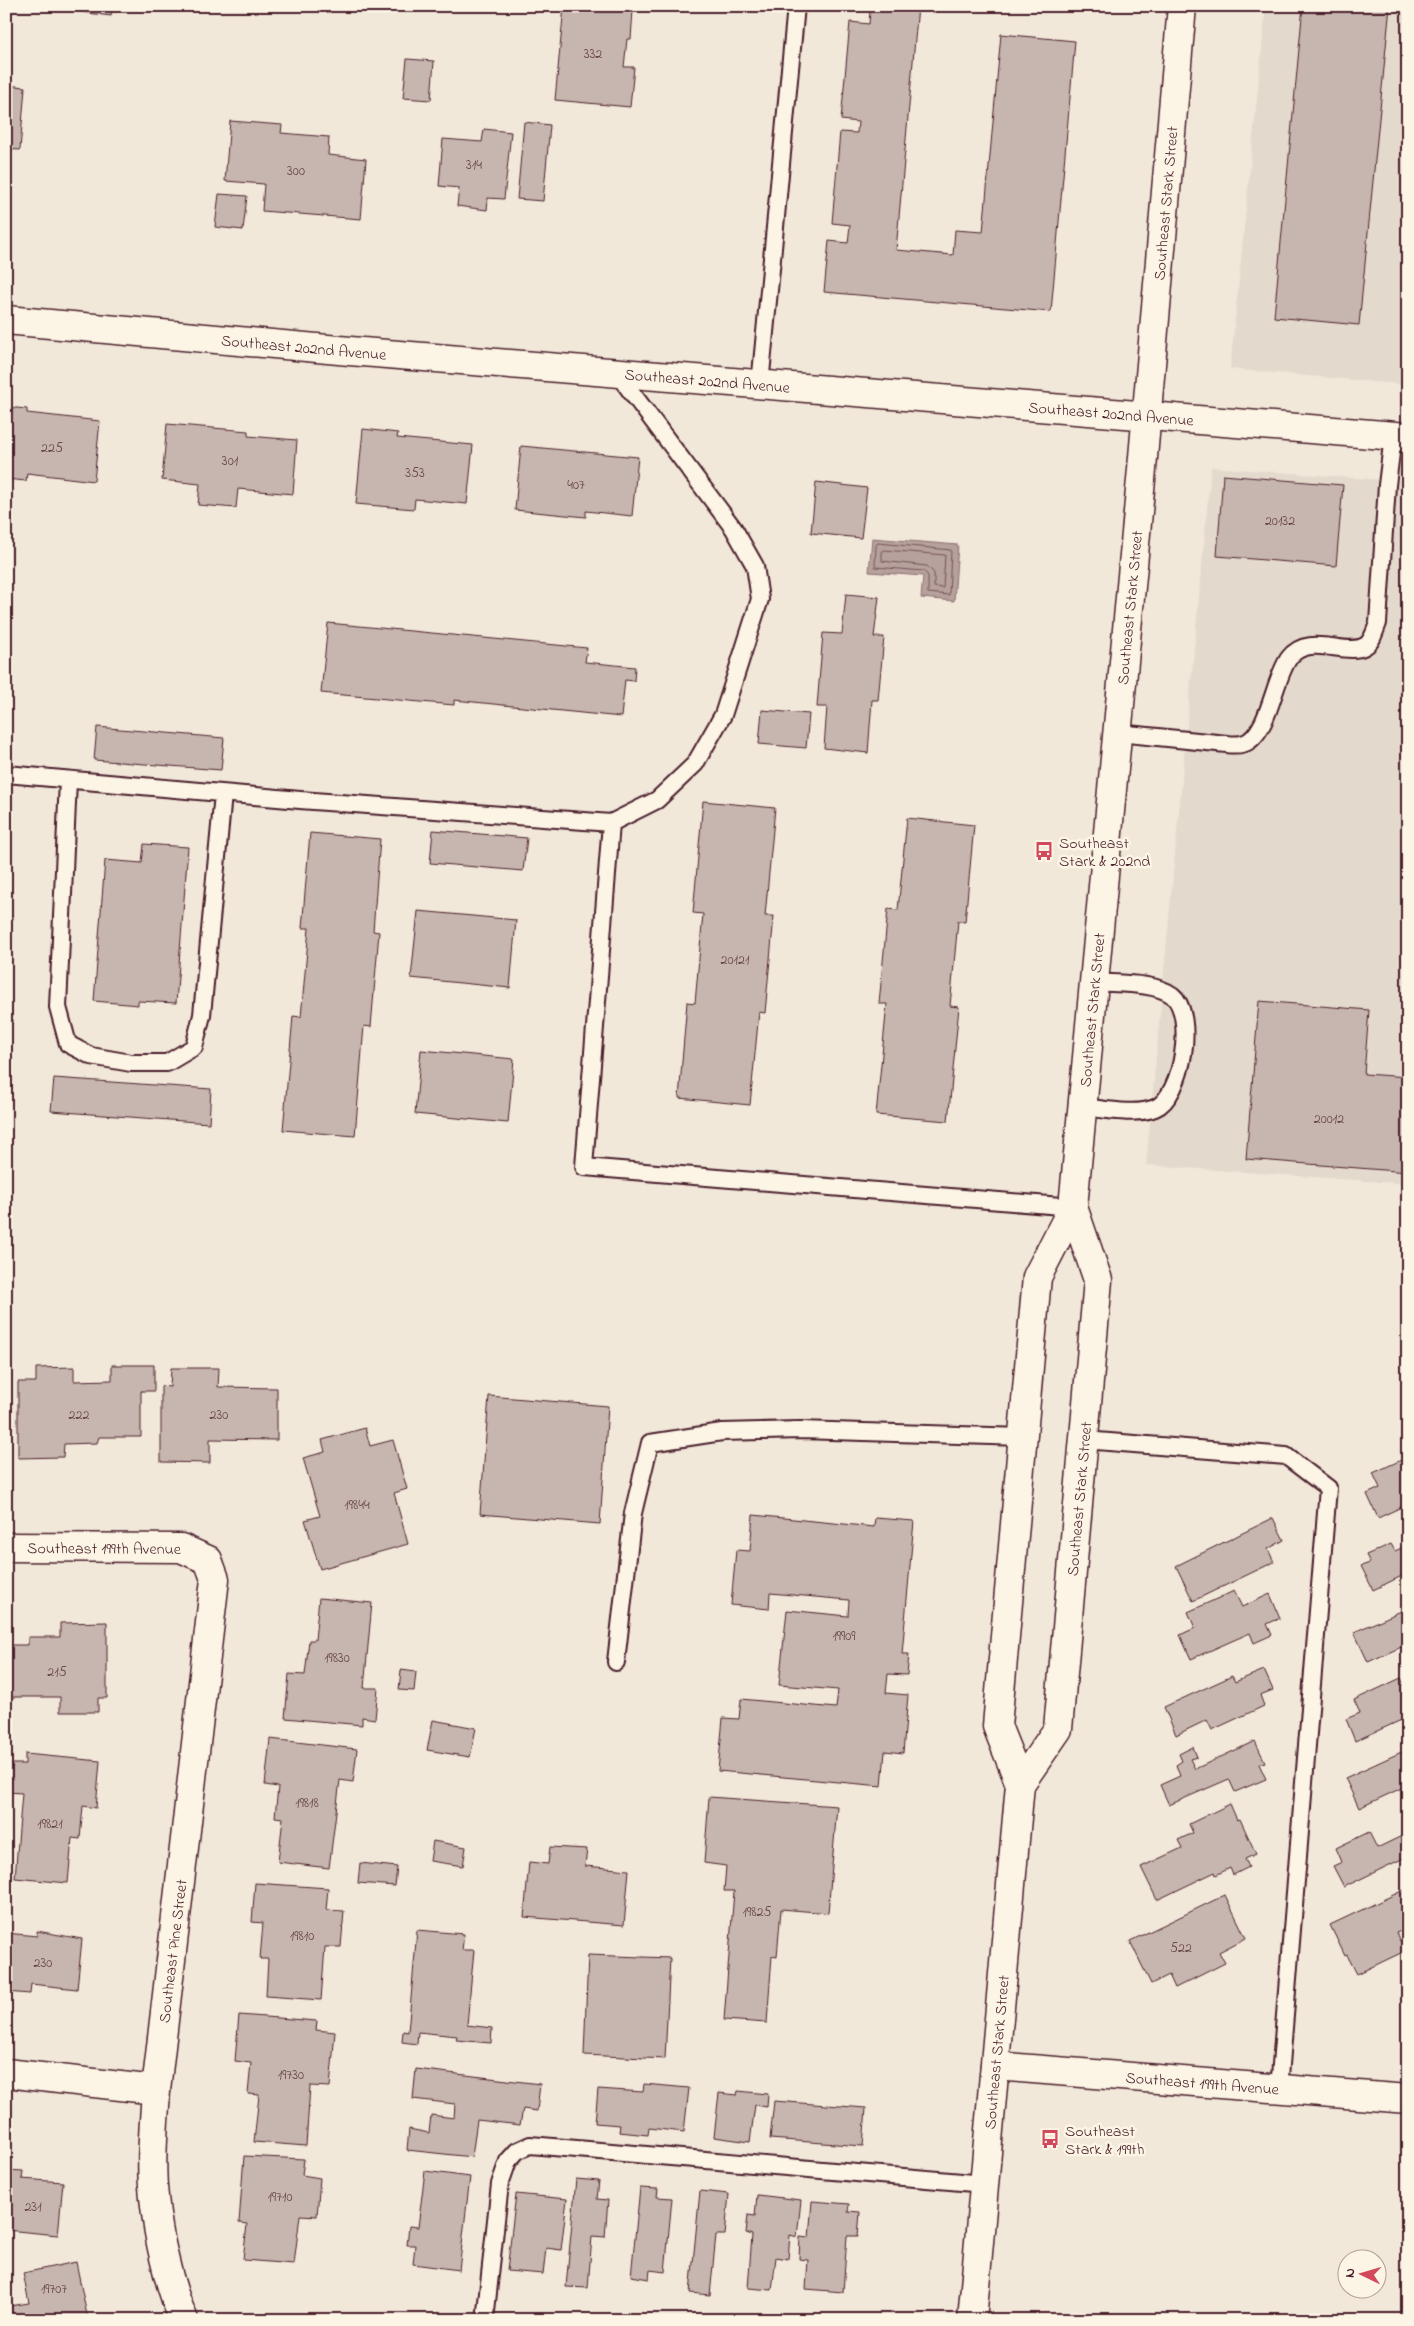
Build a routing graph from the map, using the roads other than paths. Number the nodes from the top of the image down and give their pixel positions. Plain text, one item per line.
1 (796, 6) edge
2 (1182, 6) edge
3 (6, 320) edge
4 (617, 373) junction
5 (760, 385) junction
6 (1146, 416) junction
7 (1400, 437) edge
8 (1118, 733) junction
9 (6, 774) edge
10 (68, 780) junction
11 (224, 794) junction
12 (611, 823) junction
13 (1094, 982) junction
14 (1083, 1107) junction
15 (1074, 1207) junction
16 (1023, 1437) junction
17 (1084, 1440) junction
18 (6, 1547) edge
19 (215, 1579) joint
20 (616, 1662) dead end
21 (1020, 1784) junction
22 (995, 2066) junction
23 (6, 2073) edge
24 (1278, 2089) junction
25 (156, 2090) junction
26 (1408, 2099) edge
27 (985, 2184) junction
28 (184, 2320) edge
29 (485, 2320) edge
30 (972, 2320) edge

1 - 5 lane
2 - 6 main road, Southeast Stark Street
3 - 4 main road, Southeast 202nd Avenue
4 - 5 main road, Southeast 202nd Avenue
4 - 12 lane
5 - 6 main road, Southeast 202nd Avenue
6 - 7 main road, Southeast 202nd Avenue
6 - 8 main road, Southeast Stark Street
7 - 8 lane
8 - 13 main road, Southeast Stark Street
9 - 10 lane
10 - 11 lane
10 - 11 lane
11 - 12 lane
12 - 15 lane
13 - 14 main road, Southeast Stark Street
13 - 14 lane
14 - 15 main road, Southeast Stark Street
15 - 16 main road, Southeast Stark Street
15 - 17 main road, Southeast Stark Street
16 - 20 lane
16 - 21 main road, Southeast Stark Street
17 - 21 main road, Southeast Stark Street
17 - 24 lane
18 - 19 main road, Southeast 199th Avenue
19 - 25 main road, Southeast Pine Street
21 - 22 main road, Southeast Stark Street
22 - 24 main road, Southeast 199th Avenue
22 - 27 main road, Southeast Stark Street
23 - 25 main road
24 - 26 main road, Southeast 199th Avenue
25 - 28 main road, Southeast Pine Street
27 - 29 lane
27 - 30 main road, Southeast Stark Street

